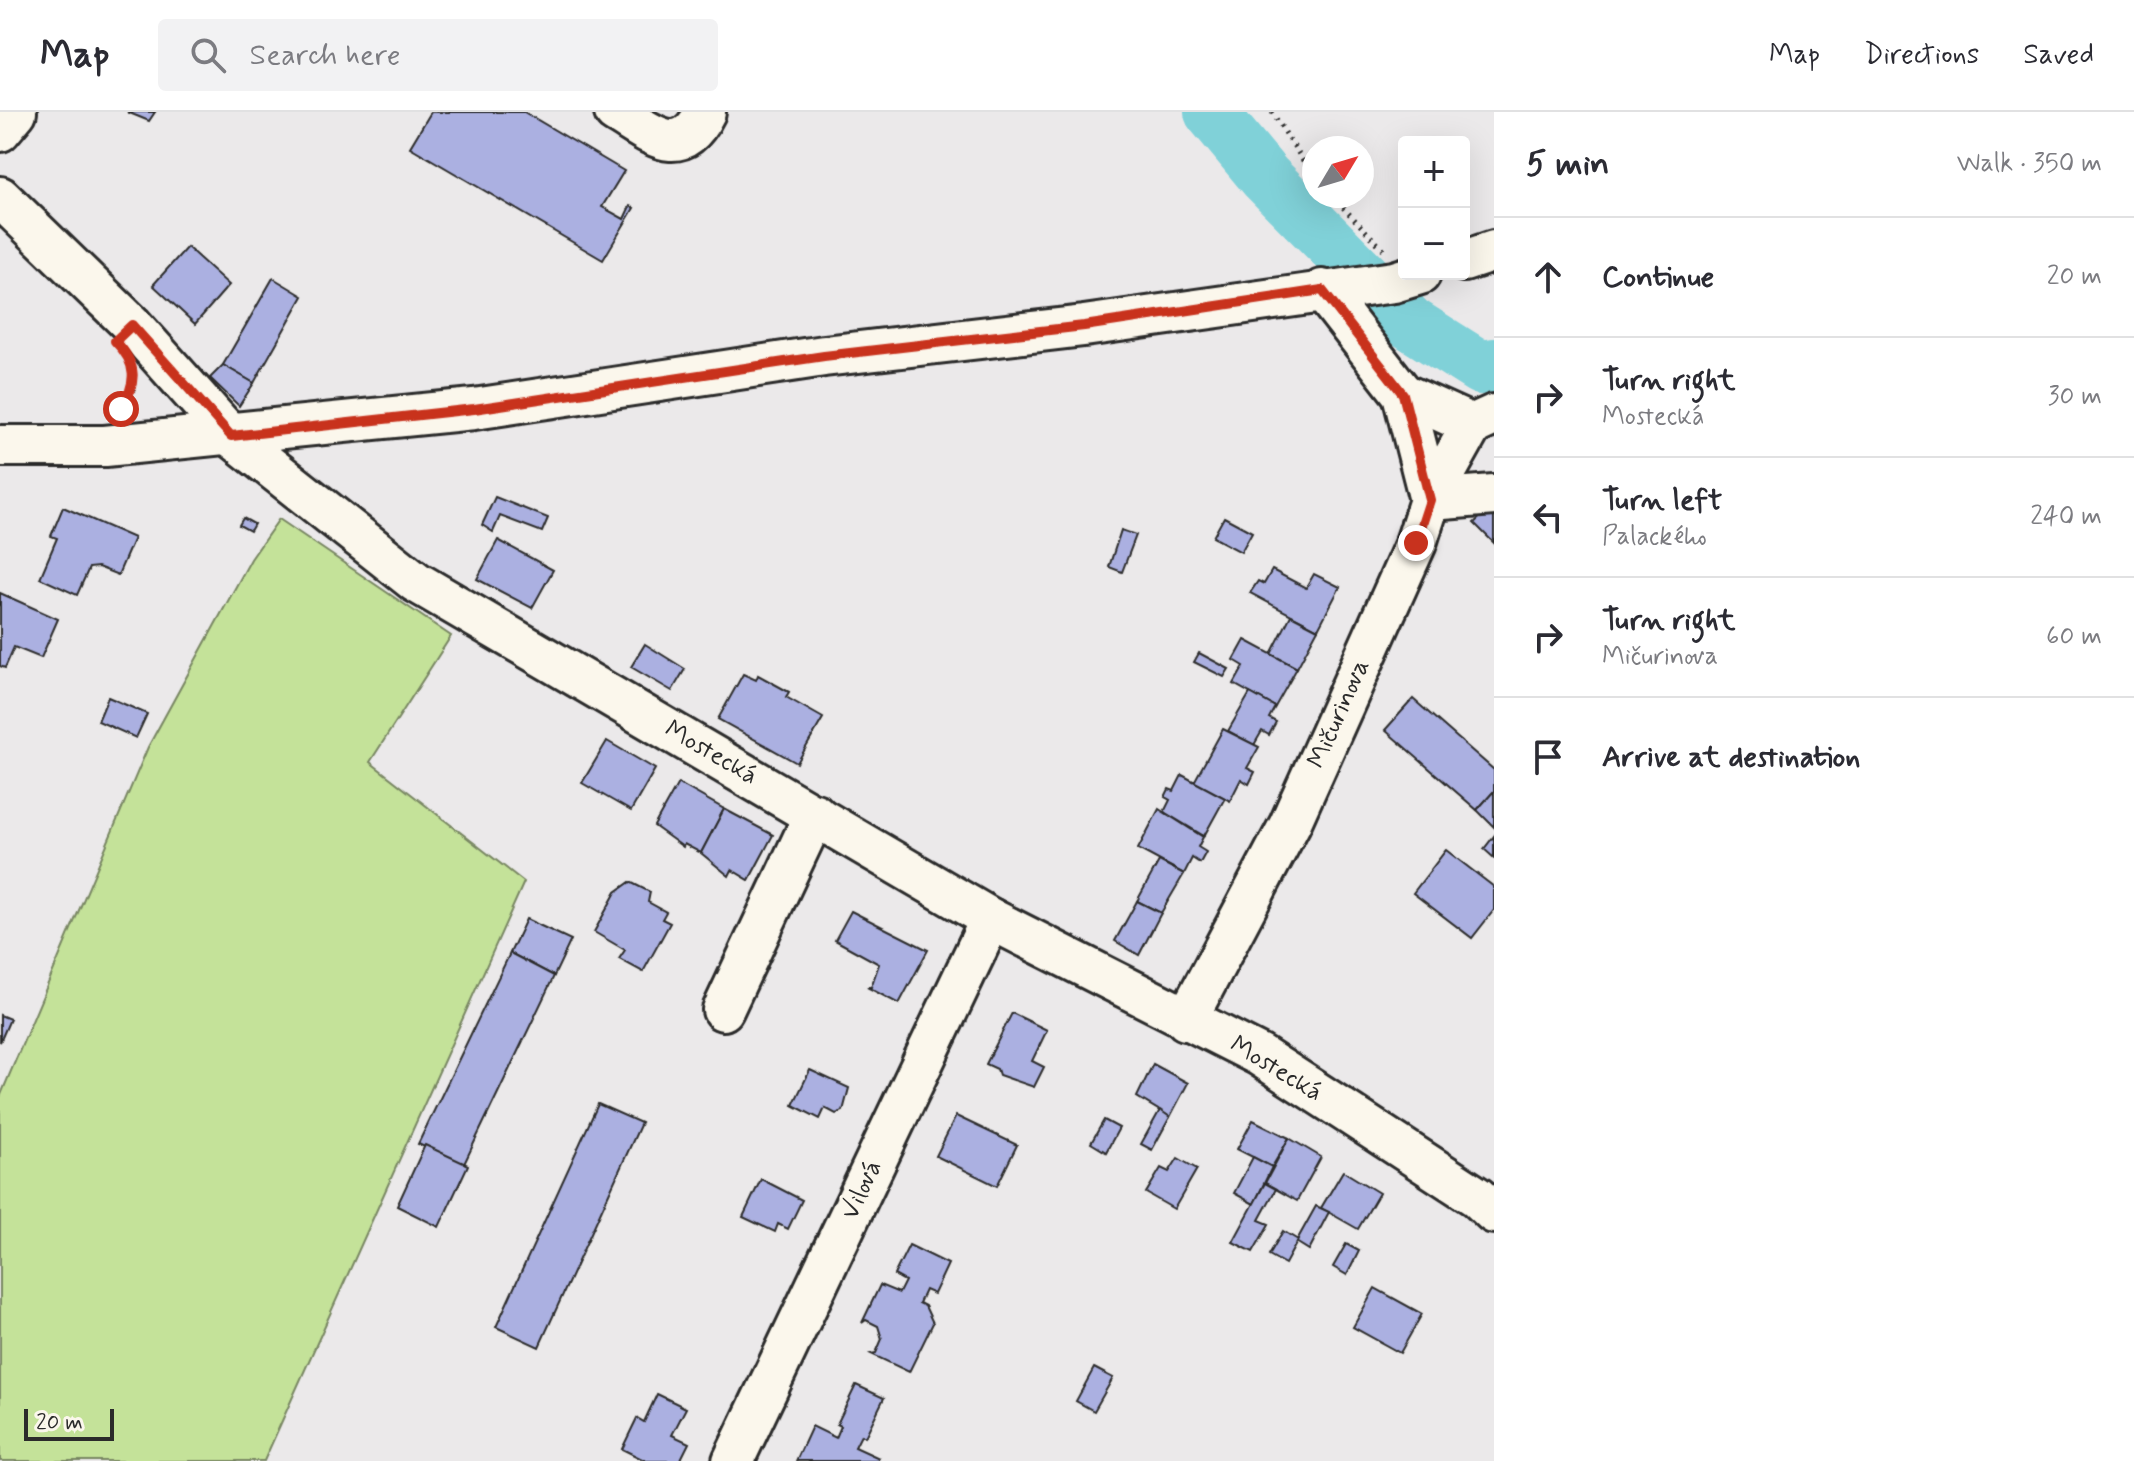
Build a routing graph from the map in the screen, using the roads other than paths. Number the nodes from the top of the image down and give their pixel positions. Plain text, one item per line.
1 (16, 112) edge
2 (615, 112) edge
3 (705, 112) edge
4 (0, 131) edge
5 (0, 197) edge
6 (1494, 251) edge
7 (1470, 259) edge
8 (1398, 279) edge
9 (1322, 290) junction
10 (1403, 394) junction
11 (1483, 420) edge
12 (231, 436) junction
13 (0, 446) edge
14 (1494, 495) edge
15 (1430, 500) junction
16 (815, 814) junction
17 (991, 919) junction
18 (723, 1010) dead end
19 (1186, 1020) junction
20 (1494, 1213) edge
21 (733, 1461) edge

1 - 4 street
2 - 3 street
5 - 12 street, Mostecká
6 - 7 street
8 - 9 street
9 - 10 street
9 - 12 street
10 - 11 street
10 - 15 street
11 - 15 street, Mičurinova
12 - 13 street
12 - 16 street, Mostecká
14 - 15 street
15 - 19 street, Mičurinova
16 - 17 street, Mostecká
16 - 18 street
17 - 19 street, Mostecká
17 - 21 street, Vilová
19 - 20 street, Mostecká

